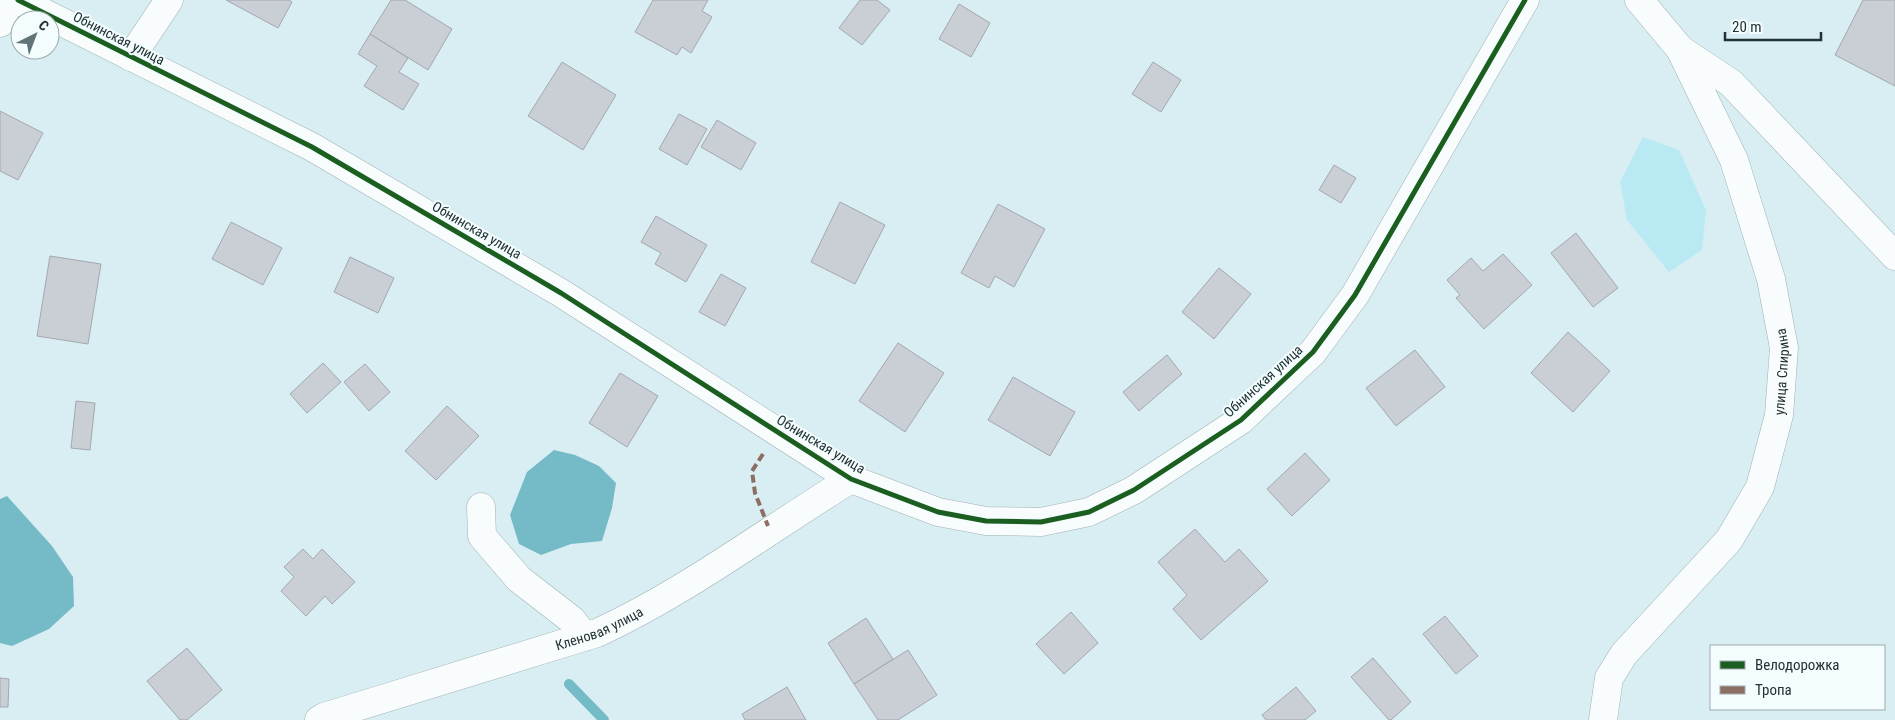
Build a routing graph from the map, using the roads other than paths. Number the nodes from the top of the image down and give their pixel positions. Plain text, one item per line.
1 (10, 0) edge
2 (18, 0) edge
3 (169, 0) edge
4 (1525, 0) edge
5 (1639, 0) edge
6 (0, 23) edge
7 (1680, 49) junction
8 (131, 57) junction
9 (1895, 256) edge
10 (852, 479) junction
11 (481, 507) dead end
12 (585, 637) junction
13 (319, 720) edge
14 (1603, 720) edge

1 - 6 street
2 - 8 street, Обнинская улица
3 - 8 street
4 - 10 street, Обнинская улица
5 - 7 street, улица Спирина
7 - 9 street
7 - 14 street, улица Спирина
8 - 10 street, Обнинская улица
10 - 12 street, Кленовая улица
11 - 12 street
12 - 13 street, Кленовая улица

